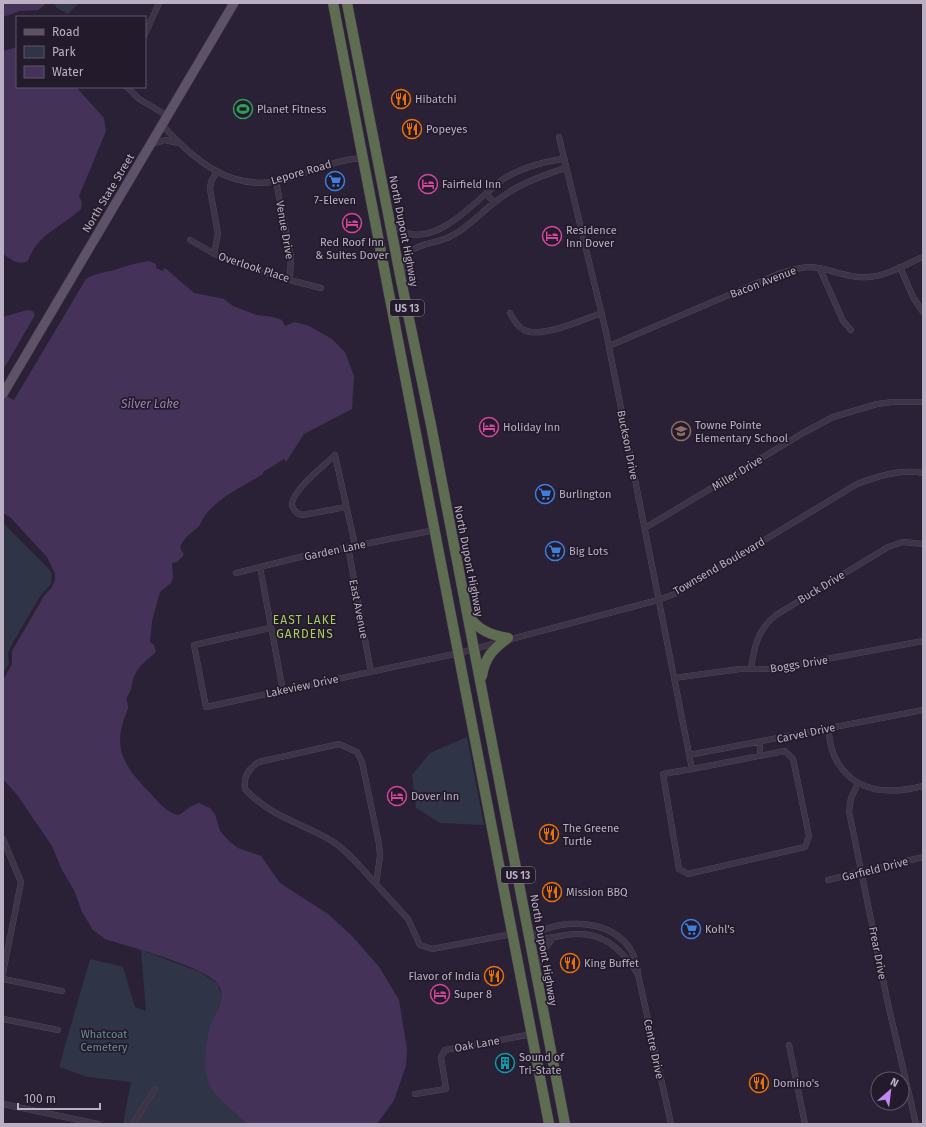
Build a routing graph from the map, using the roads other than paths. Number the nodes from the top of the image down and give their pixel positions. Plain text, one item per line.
1 (159, 3) edge
2 (234, 3) edge
3 (333, 3) edge
4 (347, 3) edge
5 (146, 32) edge
6 (128, 88) edge
7 (168, 116) junction
8 (162, 125) junction
9 (559, 137) dead end
10 (179, 143) junction
11 (150, 145) junction
12 (362, 158) junction
13 (562, 159) junction
14 (565, 168) junction
15 (217, 172) junction
16 (276, 181) junction
17 (382, 184) junction
18 (486, 194) junction
19 (494, 202) junction
20 (391, 224) junction
21 (190, 240) dead end
22 (214, 254) junction
23 (923, 257) edge
24 (900, 267) junction
25 (820, 269) junction
26 (290, 279) junction
27 (401, 280) junction
28 (387, 281) junction
29 (321, 288) dead end
30 (923, 312) edge
31 (510, 313) dead end
32 (602, 313) junction
33 (408, 317) junction
34 (851, 330) dead end
35 (609, 346) junction
36 (3, 394) edge
37 (923, 402) edge
38 (923, 473) edge
39 (346, 507) junction
40 (645, 528) junction
41 (435, 530) junction
42 (923, 544) edge
43 (355, 545) junction
44 (348, 547) junction
45 (260, 567) junction
46 (236, 573) dead end
47 (658, 600) junction
48 (467, 614) junction
49 (270, 628) junction
50 (508, 638) junction
51 (923, 641) edge
52 (474, 648) junction
53 (459, 653) junction
54 (751, 669) junction
55 (371, 672) junction
56 (674, 678) junction
57 (481, 684) junction
58 (283, 691) junction
59 (923, 710) edge
60 (828, 728) junction
61 (760, 743) junction
62 (760, 755) junction
63 (689, 756) junction
64 (692, 768) junction
65 (858, 782) junction
66 (923, 786) edge
67 (3, 839) edge
68 (923, 857) edge
69 (862, 872) junction
70 (828, 880) dead end
71 (376, 884) junction
72 (509, 916) junction
73 (512, 934) junction
74 (530, 937) junction
75 (554, 938) junction
76 (536, 972) junction
77 (3, 973) edge
78 (638, 974) junction
79 (3, 979) edge
80 (62, 991) dead end
81 (3, 1019) edge
82 (58, 1030) dead end
83 (533, 1034) junction
84 (788, 1045) dead end
85 (557, 1081) junction
86 (155, 1089) dead end
87 (415, 1094) dead end
88 (3, 1104) edge
89 (98, 1124) edge
90 (133, 1124) edge
91 (549, 1124) edge
92 (565, 1124) edge
93 (670, 1124) edge
94 (805, 1124) edge
95 (916, 1124) edge

1 - 5 street
2 - 7 main road, North State Street
3 - 12 highway, US 13
4 - 17 highway, North Dupont Highway / US 13
6 - 7 street
7 - 8 main road, North State Street
8 - 10 street, Lepore Road
8 - 11 main road, North State Street
9 - 13 street, Buckson Drive
10 - 11 street
10 - 15 street, Lepore Road
11 - 36 main road, North State Street
12 - 16 street, Lepore Road
12 - 17 highway
12 - 28 highway, US 13
13 - 14 street, Buckson Drive
13 - 18 street
14 - 19 street
14 - 32 street, Buckson Drive
15 - 16 street, Lepore Road
15 - 22 street
16 - 26 street, Venue Drive
17 - 20 highway, North Dupont Highway / US 13
18 - 19 street
18 - 20 street
19 - 27 street
20 - 27 highway, North Dupont Highway / US 13
21 - 22 street, Overlook Place
22 - 26 street, Overlook Place
23 - 24 street, Bacon Avenue
24 - 25 street, Bacon Avenue
24 - 30 street
25 - 34 street
25 - 35 street, Bacon Avenue
26 - 29 street, Overlook Place
27 - 33 highway, North Dupont Highway / US 13
28 - 33 highway
28 - 41 highway, US 13
31 - 32 street
32 - 35 street, Buckson Drive
33 - 48 highway, North Dupont Highway / US 13
35 - 40 street, Buckson Drive
37 - 40 street, Miller Drive
38 - 47 street, Townsend Boulevard
39 - 39 street
39 - 43 street
40 - 47 street, Buckson Drive
41 - 43 street, Garden Lane
41 - 53 highway, US 13
42 - 54 street, Buck Drive
43 - 44 street, Garden Lane
44 - 45 street, Garden Lane
44 - 55 street, East Avenue
45 - 46 street, Garden Lane
45 - 49 street
47 - 50 street, Townsend Boulevard
47 - 56 street, Buckson Drive
48 - 50 highway
48 - 52 highway, North Dupont Highway / US 13
49 - 58 street
49 - 58 street, Lakeview Drive
50 - 52 street, Townsend Boulevard
50 - 57 highway
51 - 54 street, Boggs Drive
52 - 53 street, Townsend Boulevard
52 - 57 highway, North Dupont Highway / US 13
53 - 55 street, Lakeview Drive
53 - 72 highway, US 13
54 - 56 street, Boggs Drive
55 - 58 street, Lakeview Drive
56 - 63 street, Buckson Drive
57 - 74 highway, North Dupont Highway / US 13
59 - 60 street, Carvel Drive
60 - 61 street, Carvel Drive
60 - 65 street
61 - 62 street
61 - 63 street, Carvel Drive
62 - 64 street
62 - 64 street
63 - 64 street, Buckson Drive
65 - 66 street
65 - 69 street, Frear Drive
67 - 77 street
68 - 69 street, Garfield Drive
69 - 70 street, Garfield Drive
69 - 95 street, Frear Drive
71 - 71 street
71 - 73 street
72 - 73 highway, US 13
72 - 74 highway
73 - 76 highway
73 - 83 highway, US 13
74 - 75 street, Centre Drive
74 - 76 highway, North Dupont Highway / US 13
74 - 78 street, Centre Drive
75 - 76 street
75 - 78 street, Centre Drive
76 - 85 highway, North Dupont Highway / US 13
78 - 93 street, Centre Drive
79 - 80 street
81 - 82 street
83 - 85 highway
83 - 87 street, Oak Lane
83 - 91 highway, US 13
84 - 94 street
85 - 92 highway, North Dupont Highway / US 13
86 - 90 street
88 - 89 street

